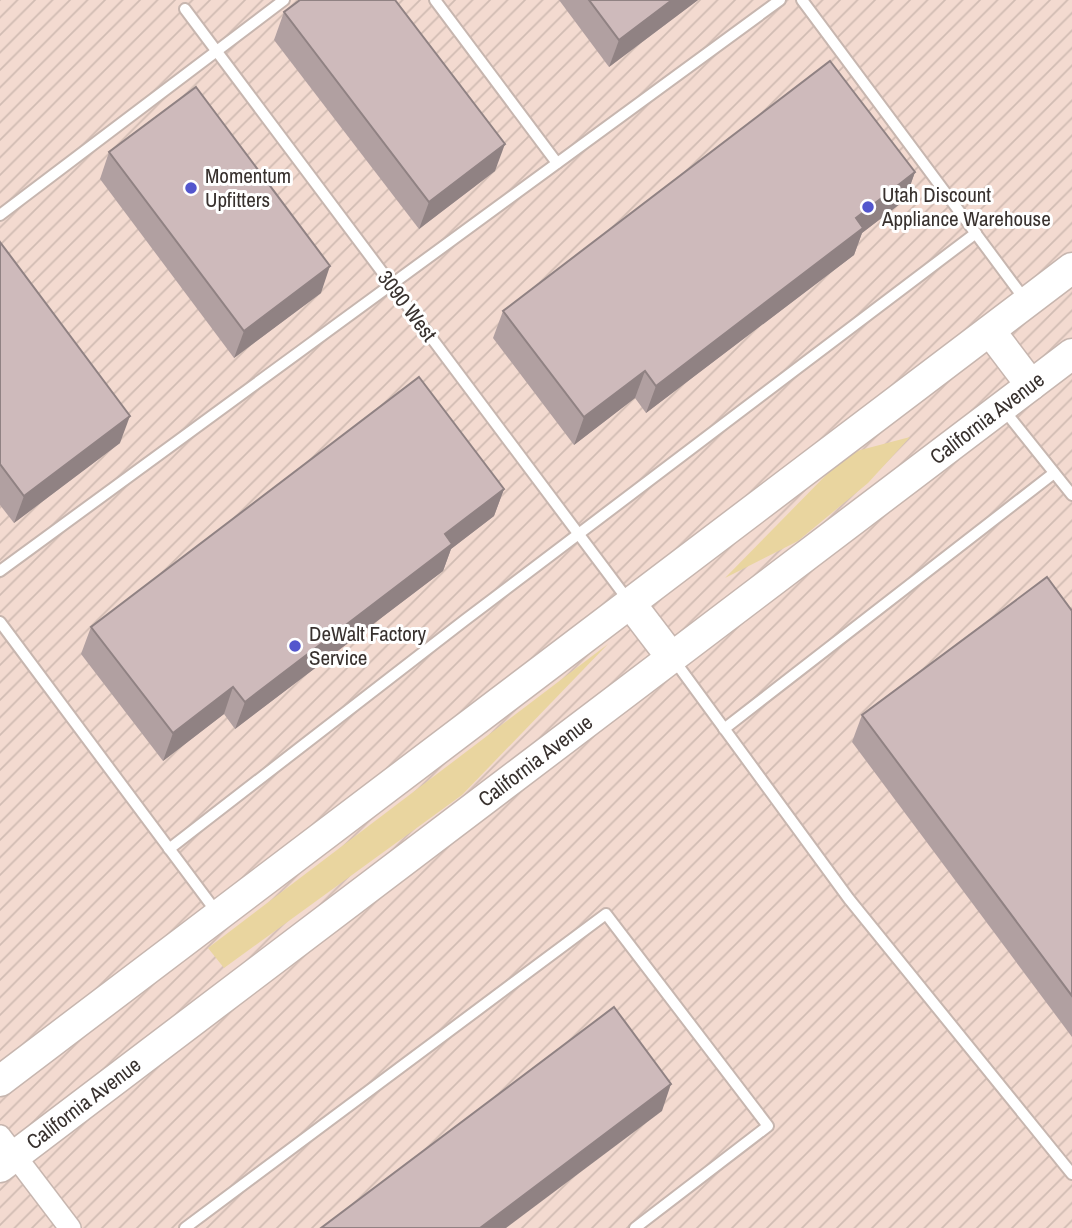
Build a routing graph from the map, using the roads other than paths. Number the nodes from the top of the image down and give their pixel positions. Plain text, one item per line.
1 (284, 0) edge
2 (435, 0) edge
3 (780, 0) edge
4 (802, 0) edge
5 (185, 9) dead end
6 (215, 52) junction
7 (557, 163) junction
8 (0, 215) edge
9 (976, 233) junction
10 (1072, 268) edge
11 (391, 285) junction
12 (1027, 302) junction
13 (990, 331) junction
14 (1072, 354) edge
15 (1031, 385) junction
16 (1002, 408) junction
17 (1054, 473) junction
18 (1072, 495) edge
19 (578, 534) junction
20 (0, 571) edge
21 (630, 603) junction
22 (0, 622) edge
23 (672, 658) junction
24 (724, 729) junction
25 (169, 849) junction
26 (219, 916) junction
27 (0, 1081) edge
28 (5, 1152) edge
29 (1072, 1174) edge
30 (70, 1228) edge
31 (185, 1228) edge
32 (635, 1228) edge

1 - 6 lane
2 - 7 lane
3 - 7 lane
4 - 9 lane
5 - 6 lane, 3090 West
6 - 8 lane
6 - 11 lane, 3090 West
7 - 11 lane
9 - 12 lane
9 - 19 lane
10 - 12 main road
11 - 19 lane, 3090 West
11 - 20 lane
12 - 13 main road
13 - 15 main road
13 - 21 main road
14 - 15 main road, California Avenue
15 - 16 main road, California Avenue
16 - 17 lane
16 - 23 main road, California Avenue
17 - 18 lane
17 - 24 lane
19 - 21 lane, 3090 West
19 - 25 lane
21 - 23 main road
21 - 26 main road
22 - 25 lane
23 - 24 lane
23 - 28 main road, California Avenue
24 - 29 lane
25 - 26 lane
26 - 27 main road
28 - 30 street
31 - 32 lane

